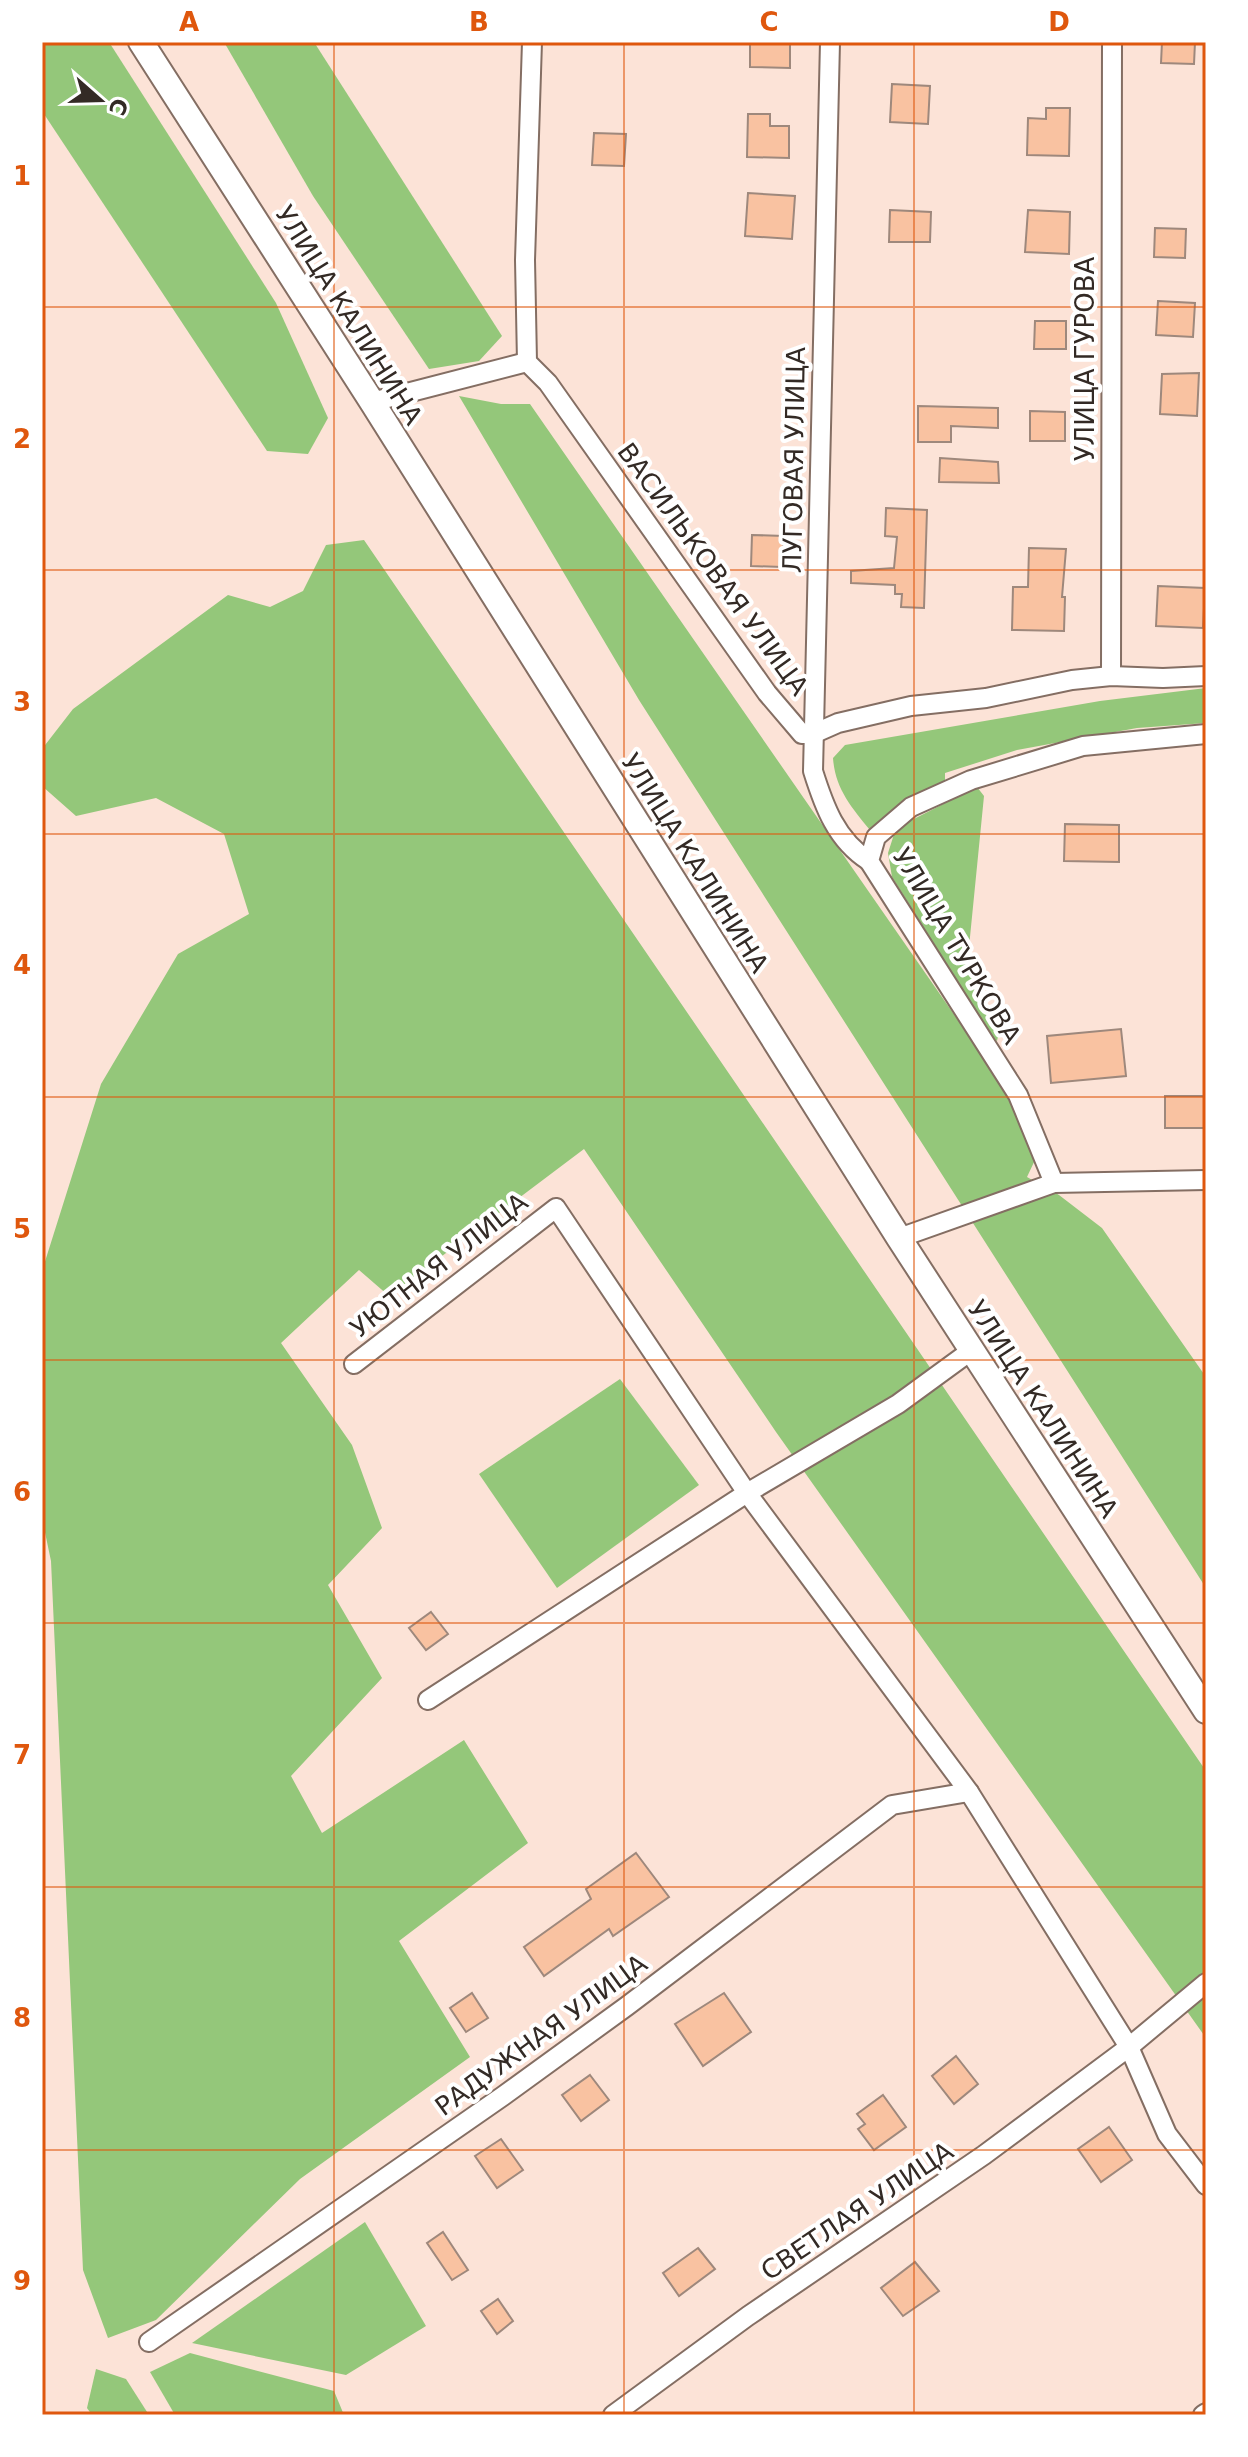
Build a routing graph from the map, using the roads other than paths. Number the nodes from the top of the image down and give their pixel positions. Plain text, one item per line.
1 (141, 42) edge
2 (532, 42) edge
3 (830, 42) edge
4 (1112, 42) edge
5 (527, 362) junction
6 (372, 402) junction
7 (1111, 676) junction
8 (1206, 676) edge
9 (813, 734) junction
10 (1206, 734) edge
11 (869, 861) junction
12 (1206, 1180) edge
13 (1054, 1183) junction
14 (899, 1238) junction
15 (972, 1350) junction
16 (354, 1364) dead end
17 (747, 1493) junction
18 (428, 1700) dead end
19 (1206, 1711) edge
20 (969, 1792) junction
21 (1206, 1983) edge
22 (1129, 2047) junction
23 (1206, 2185) edge
24 (149, 2342) dead end
25 (613, 2415) edge

1 - 6 main road, УЛИЦА КАЛИНИНА
2 - 5 street
3 - 9 street, ЛУГОВАЯ УЛИЦА
4 - 7 street, УЛИЦА ГУРОВА
5 - 6 street
5 - 9 street, ВАСИЛЬКОВАЯ УЛИЦА
6 - 14 main road, УЛИЦА КАЛИНИНА
7 - 8 street
7 - 9 street
9 - 11 street, ЛУГОВАЯ УЛИЦА
10 - 11 street, УЛИЦА ТУРКОВА
11 - 13 street, УЛИЦА ТУРКОВА
12 - 13 street
13 - 14 street
14 - 15 main road, УЛИЦА КАЛИНИНА
15 - 17 street
15 - 19 main road, УЛИЦА КАЛИНИНА
16 - 17 street, УЮТНАЯ УЛИЦА
17 - 18 street
17 - 20 street
20 - 22 street
20 - 24 street, РАДУЖНАЯ УЛИЦА
21 - 22 street, СВЕТЛАЯ УЛИЦА
22 - 23 street
22 - 25 street, СВЕТЛАЯ УЛИЦА

